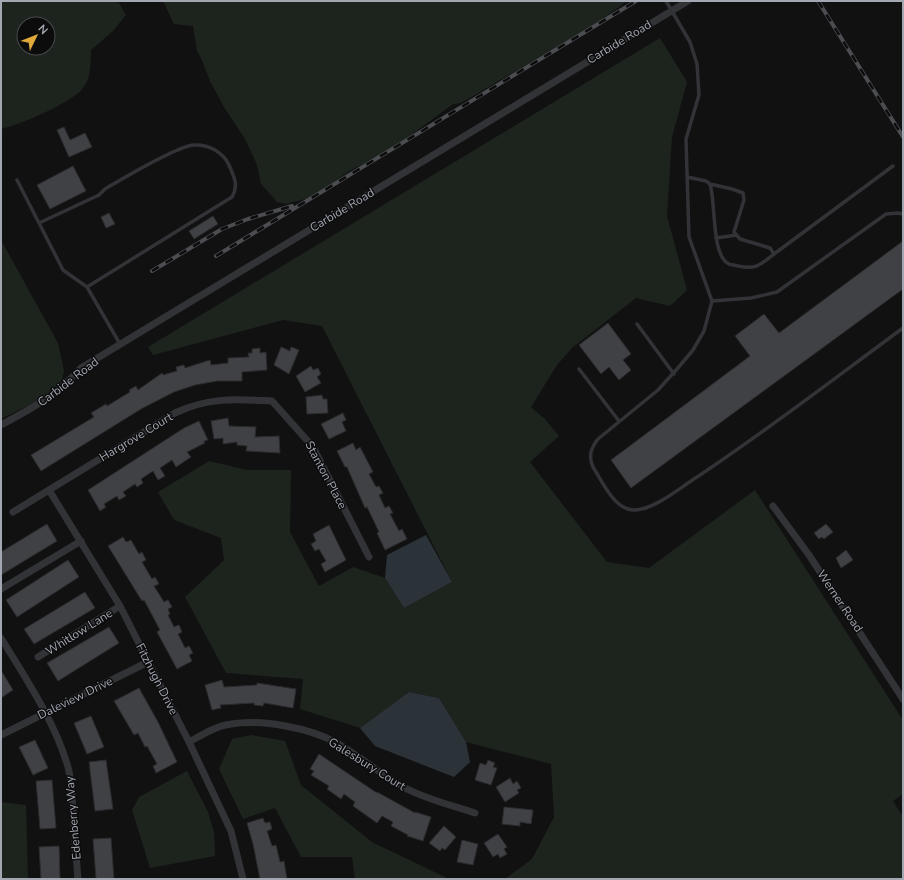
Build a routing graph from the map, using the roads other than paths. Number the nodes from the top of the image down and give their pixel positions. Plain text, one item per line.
1 (666, 1) edge
2 (688, 1) edge
3 (671, 11) junction
4 (893, 166) dead end
5 (687, 177) junction
6 (17, 180) dead end
7 (710, 184) junction
8 (903, 214) edge
9 (39, 223) junction
10 (737, 235) junction
11 (716, 238) junction
12 (774, 254) junction
13 (87, 287) junction
14 (712, 301) junction
15 (637, 324) dead end
16 (903, 328) edge
17 (120, 344) junction
18 (580, 369) dead end
19 (674, 374) junction
20 (272, 401) joint
21 (619, 421) junction
22 (1, 425) edge
23 (49, 490) junction
24 (773, 506) dead end
25 (12, 512) dead end
26 (81, 541) junction
27 (369, 557) dead end
28 (1, 589) edge
29 (120, 606) junction
30 (1, 638) edge
31 (38, 657) dead end
32 (148, 662) junction
33 (903, 699) edge
34 (44, 714) junction
35 (1, 735) edge
36 (189, 742) junction
37 (475, 813) dead end
38 (78, 879) edge
39 (243, 879) edge

1 - 3 lane
2 - 3 street, Carbide Road
3 - 5 lane
3 - 17 street, Carbide Road
4 - 12 lane
5 - 7 lane
5 - 14 lane
6 - 9 lane
7 - 10 lane
7 - 11 lane
8 - 14 lane
9 - 13 lane
9 - 13 lane
10 - 11 lane
10 - 12 lane
11 - 12 lane
13 - 17 lane
14 - 19 lane
15 - 19 lane
16 - 21 lane
17 - 22 street, Carbide Road
18 - 21 lane
19 - 21 lane
20 - 23 street, Hargrove Court
20 - 27 street, Stanton Place
23 - 25 street, Hargrove Court
23 - 26 street, Fitzhugh Drive
24 - 33 street, Werner Road
26 - 28 street
26 - 29 street, Fitzhugh Drive
29 - 31 street, Whitlow Lane
29 - 32 street, Fitzhugh Drive
30 - 34 street, Edenberry Way
32 - 34 street, Daleview Drive
32 - 36 street, Fitzhugh Drive
34 - 35 street, Daleview Drive
34 - 38 street, Edenberry Way
36 - 37 street, Galesbury Court
36 - 39 street, Fitzhugh Drive

